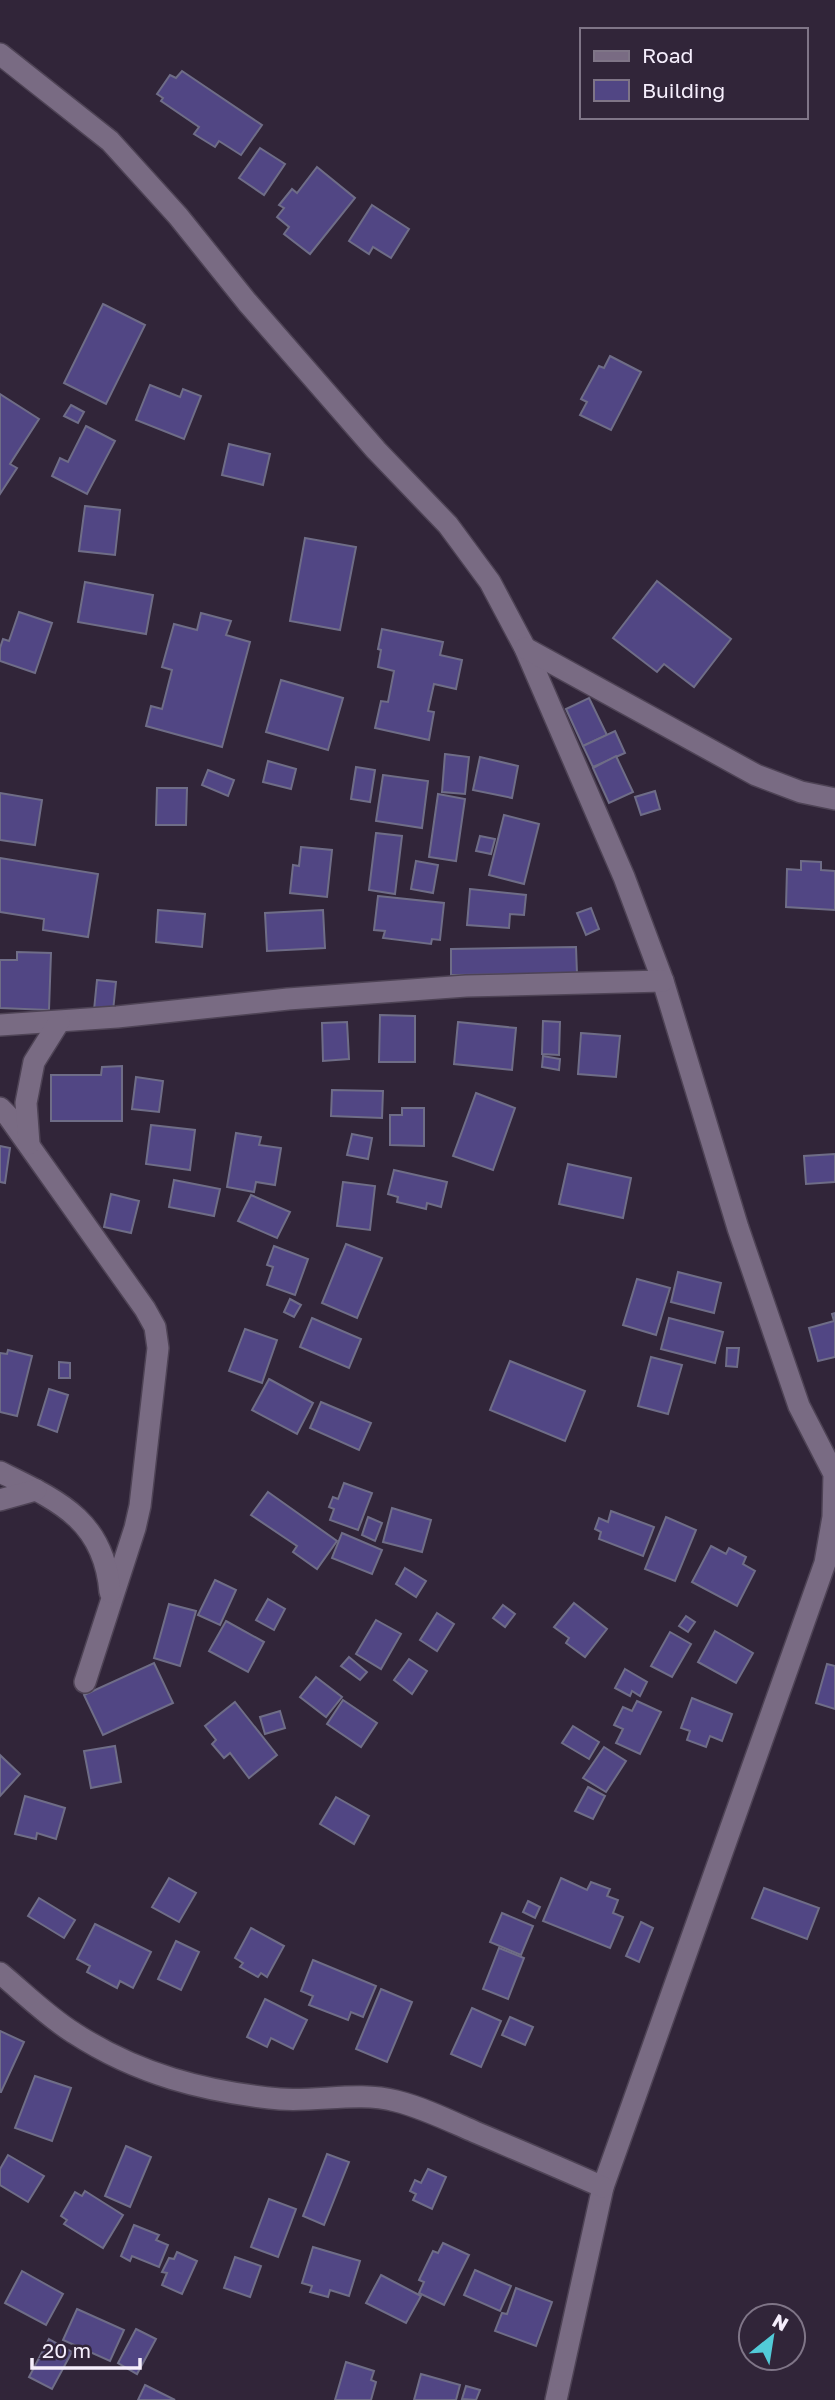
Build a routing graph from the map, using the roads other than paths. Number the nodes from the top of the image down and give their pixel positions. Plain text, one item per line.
1 (0, 54) edge
2 (524, 648) junction
3 (835, 799) edge
4 (663, 981) junction
5 (60, 1021) junction
6 (0, 1025) edge
7 (0, 1108) edge
8 (29, 1148) junction
9 (0, 1472) edge
10 (835, 1475) edge
11 (36, 1490) junction
12 (0, 1500) edge
13 (111, 1601) junction
14 (85, 1682) dead end
15 (0, 1973) edge
16 (603, 2187) junction
17 (556, 2400) edge

1 - 2 street
2 - 3 street
2 - 4 street
4 - 5 street
4 - 10 street
5 - 6 street
5 - 8 street
7 - 8 street
8 - 13 street
9 - 11 street
10 - 16 street
11 - 12 street
11 - 13 street
13 - 14 street
15 - 16 street
16 - 17 street

